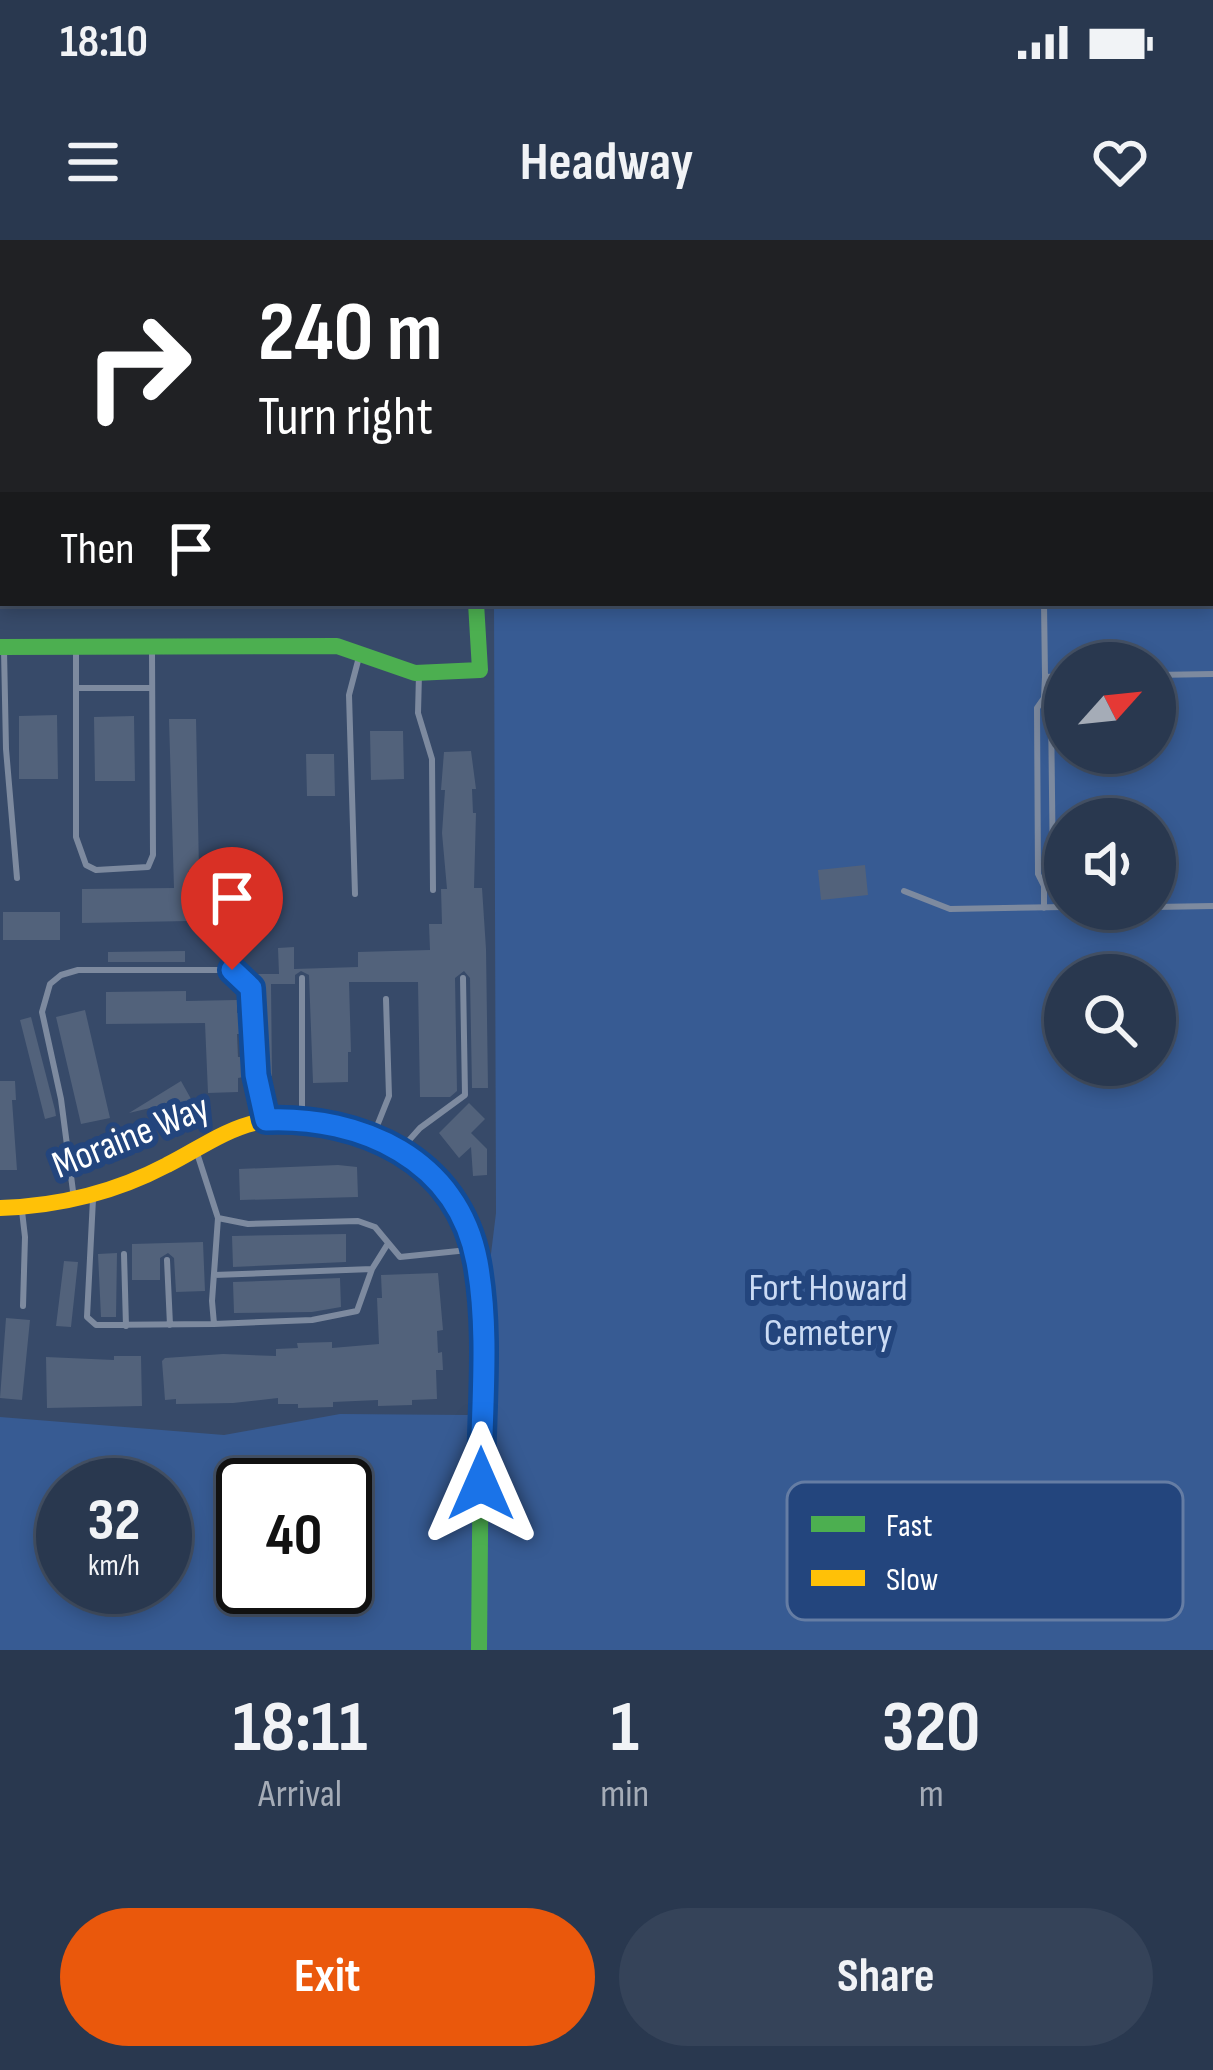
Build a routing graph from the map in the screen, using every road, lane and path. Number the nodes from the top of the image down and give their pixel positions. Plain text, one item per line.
1 (476, 606) edge
2 (1044, 606) edge
3 (1045, 642) edge
4 (76, 646) junction
5 (152, 646) junction
6 (2, 647) edge
7 (360, 654) junction
8 (418, 673) junction
9 (1213, 674) edge
10 (1176, 675) edge
11 (76, 688) junction
12 (152, 688) junction
13 (1044, 698) edge
14 (17, 878) dead end
15 (1044, 886) edge
16 (433, 890) dead end
17 (904, 891) dead end
18 (355, 893) dead end
19 (1213, 906) edge
20 (1176, 907) edge
21 (1044, 908) edge
22 (302, 978) dead end
23 (464, 978) dead end
24 (386, 999) dead end
25 (302, 1118) junction
26 (266, 1120) junction
27 (372, 1136) junction
28 (196, 1150) junction
29 (401, 1150) junction
30 (84, 1200) junction
31 (0, 1208) edge
32 (21, 1208) junction
33 (218, 1218) junction
34 (387, 1245) junction
35 (473, 1250) junction
36 (124, 1254) dead end
37 (167, 1261) dead end
38 (372, 1269) junction
39 (213, 1275) junction
40 (22, 1306) dead end
41 (214, 1324) junction
42 (170, 1325) junction
43 (126, 1326) junction
44 (479, 1650) edge

1 - 8 street
2 - 3 lane
4 - 5 street
4 - 6 street
4 - 11 lane
5 - 7 street
5 - 12 lane
6 - 14 lane
7 - 8 street
7 - 18 lane
8 - 16 lane
9 - 10 lane
11 - 12 lane
11 - 12 lane
13 - 15 lane
17 - 21 lane
19 - 20 lane
22 - 25 lane
23 - 29 lane
24 - 27 lane
25 - 26 street, Moraine Way
25 - 27 street, Moraine Way
26 - 28 street, Moraine Way
26 - 30 lane
27 - 29 street, Moraine Way
28 - 30 street, Moraine Way
28 - 33 lane
29 - 35 street, Moraine Way
30 - 32 street, Moraine Way
30 - 43 lane
31 - 32 street, Moraine Way
32 - 40 lane
33 - 34 lane
33 - 39 lane
34 - 35 lane
34 - 38 lane
35 - 44 street, Moraine Way
36 - 43 lane
37 - 42 lane
38 - 39 lane
38 - 41 lane
39 - 41 lane
41 - 42 lane
42 - 43 lane

